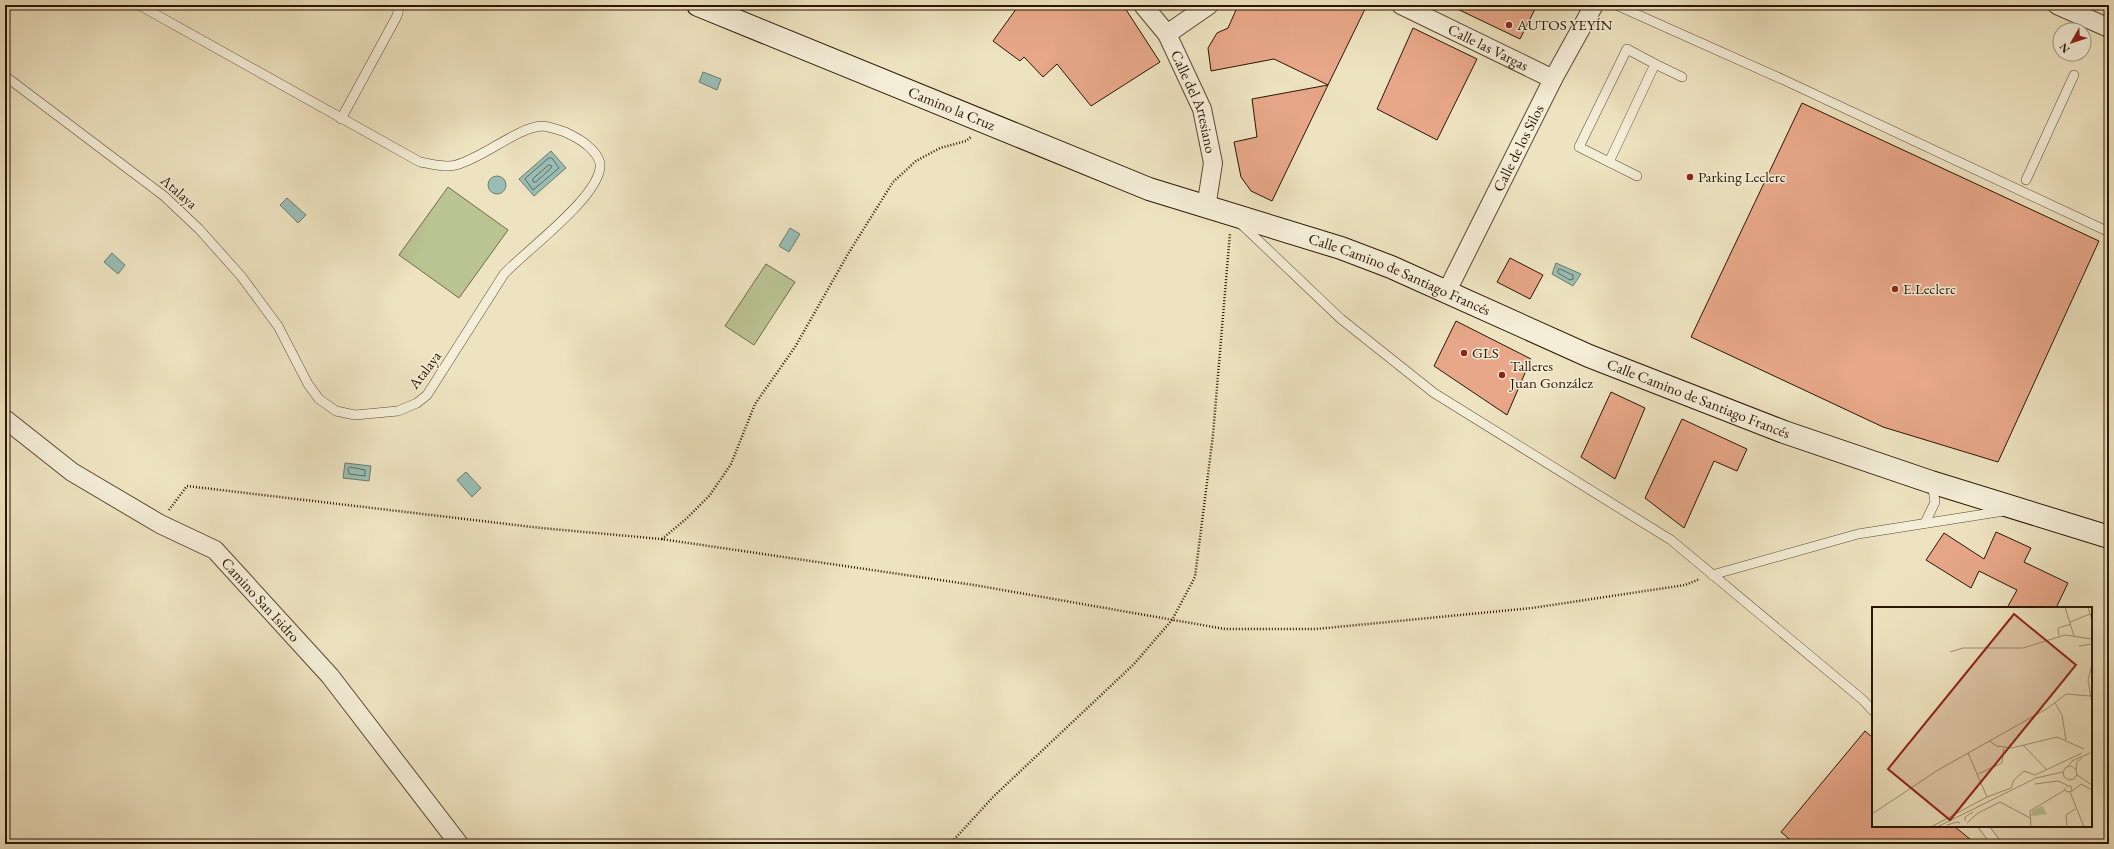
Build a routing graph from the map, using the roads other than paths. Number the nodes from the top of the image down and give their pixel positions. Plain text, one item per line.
1 (139, 5) edge
2 (400, 5) edge
3 (698, 5) edge
4 (1143, 5) edge
5 (1209, 5) edge
6 (1401, 5) edge
7 (1594, 5) edge
8 (1616, 5) edge
9 (2057, 5) edge
10 (2109, 28) edge
11 (1166, 34) junction
12 (1655, 64) junction
13 (2074, 75) dead end
14 (5, 76) edge
15 (1682, 77) dead end
16 (1553, 78) junction
17 (342, 119) junction
18 (1609, 162) junction
19 (1638, 176) dead end
20 (2026, 180) dead end
21 (1206, 208) junction
22 (1232, 215) junction
23 (2109, 232) edge
24 (1446, 293) junction
25 (5, 420) edge
26 (1931, 482) junction
27 (2016, 509) junction
28 (1925, 523) junction
29 (2109, 537) edge
30 (1712, 575) junction
31 (1872, 710) edge
32 (1984, 827) edge
33 (460, 844) edge
34 (1997, 844) edge

1 - 17 lane, Atalaya
2 - 17 lane
3 - 21 street, Camino la Cruz
4 - 11 street, Calle del Artesiano
5 - 11 street
6 - 16 street, Calle las Vargas
7 - 16 street, Calle de los Silos
8 - 23 lane
9 - 10 street
11 - 21 street, Calle del Artesiano
12 - 15 lane
12 - 18 lane
12 - 18 lane
13 - 20 lane
14 - 17 lane, Atalaya
16 - 24 street, Calle de los Silos
18 - 19 lane
21 - 22 street, Calle Camino de Santiago Francés
22 - 24 street, Calle Camino de Santiago Francés
22 - 30 lane
24 - 26 street, Calle Camino de Santiago Francés
25 - 33 street, Camino San Isidro
26 - 27 street, Calle Camino de Santiago Francés
26 - 28 lane
27 - 28 lane
27 - 29 street, Calle Camino de Santiago Francés
28 - 30 lane
30 - 31 lane
32 - 34 lane

